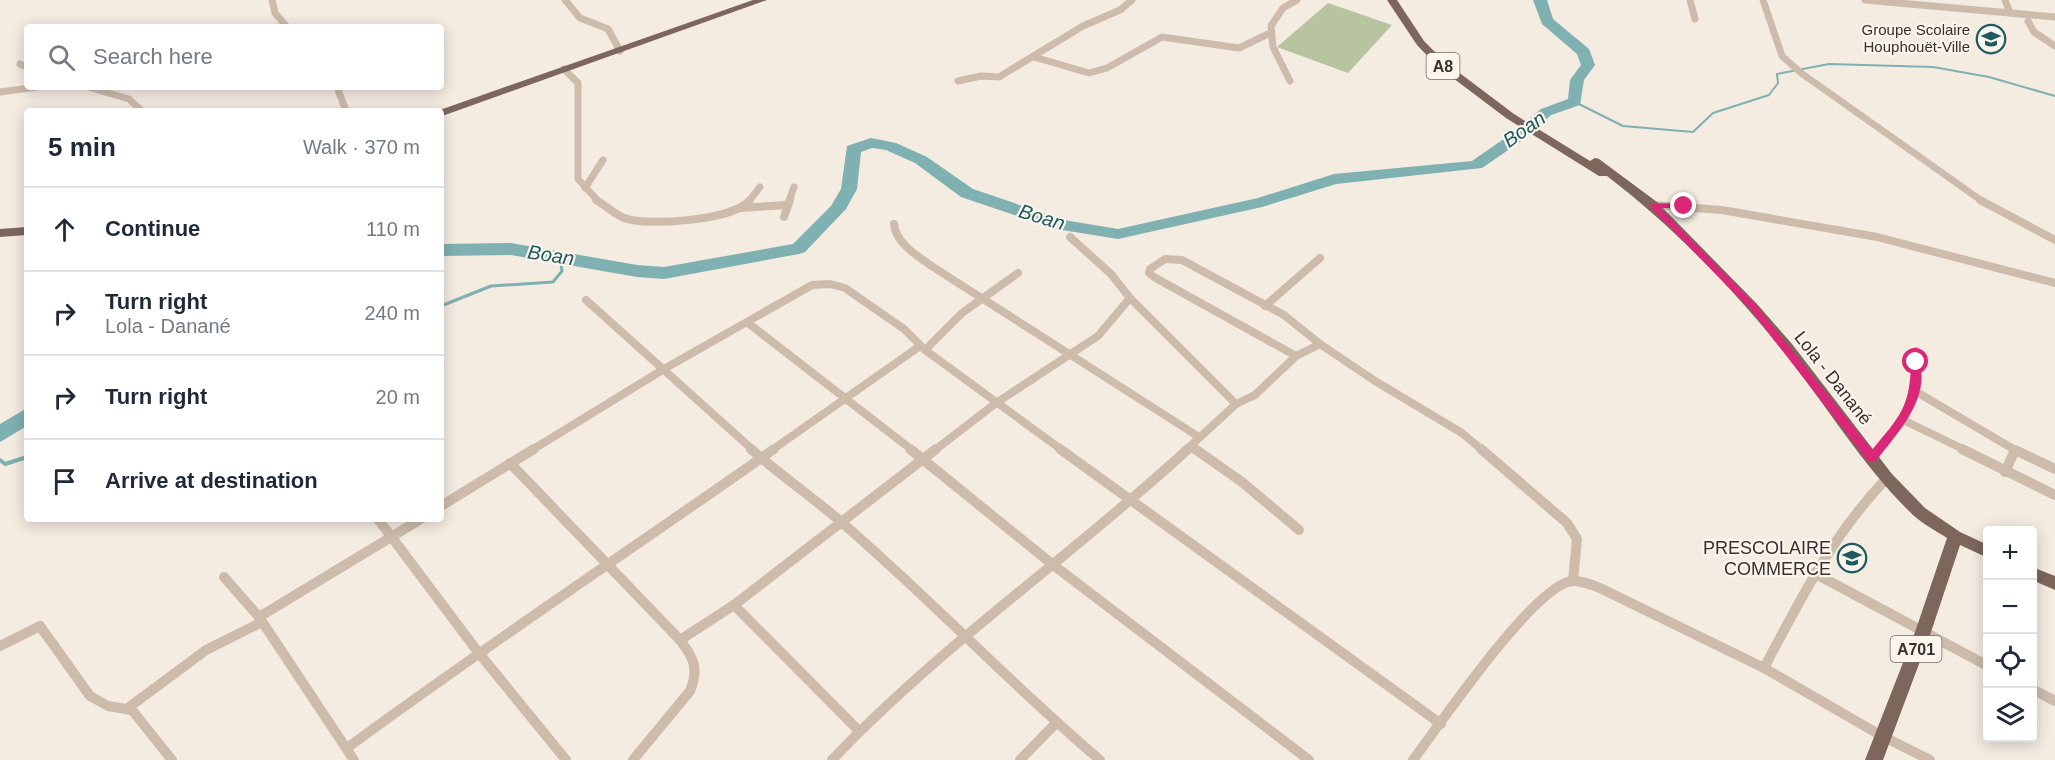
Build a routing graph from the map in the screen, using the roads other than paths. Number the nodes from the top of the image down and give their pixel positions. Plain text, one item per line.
1 (272, 0) edge
2 (565, 0) edge
3 (762, 0) edge
4 (1132, 0) edge
5 (1297, 0) edge
6 (1392, 0) edge
7 (1690, 0) edge
8 (1763, 0) edge
9 (1865, 0) edge
10 (2005, 0) edge
11 (2010, 13) junction
12 (2055, 17) edge
13 (2026, 18) junction
14 (1695, 19) dead end
15 (284, 24) edge
16 (2019, 25) dead end
17 (1268, 34) junction
18 (2055, 46) edge
19 (620, 51) junction
20 (1034, 57) junction
21 (564, 69) junction
22 (958, 81) dead end
23 (1290, 81) dead end
24 (24, 86) edge
25 (98, 90) edge
26 (338, 90) edge
27 (0, 92) edge
28 (140, 108) edge
29 (345, 108) edge
30 (444, 112) edge
31 (603, 160) dead end
32 (1595, 161) dead end
33 (585, 188) junction
34 (760, 188) dead end
35 (794, 188) dead end
36 (1631, 190) junction
37 (786, 205) junction
38 (1653, 205) junction
39 (740, 208) junction
40 (784, 217) dead end
41 (894, 224) dead end
42 (24, 231) edge
43 (0, 233) edge
44 (1070, 237) dead end
45 (2055, 240) edge
46 (1320, 258) dead end
47 (1018, 273) dead end
48 (2055, 283) edge
49 (1130, 298) junction
50 (586, 300) dead end
51 (981, 300) junction
52 (1265, 306) junction
53 (748, 323) junction
54 (1320, 344) junction
55 (923, 348) junction
56 (1916, 351) dead end
57 (1069, 355) junction
58 (1296, 356) junction
59 (664, 369) junction
60 (1915, 391) junction
61 (846, 397) junction
62 (996, 403) junction
63 (1236, 404) junction
64 (1903, 420) junction
65 (1199, 437) junction
66 (1191, 446) junction
67 (2015, 450) junction
68 (760, 457) junction
69 (1872, 458) junction
70 (922, 459) junction
71 (510, 464) junction
72 (2055, 469) edge
73 (2005, 472) junction
74 (1887, 478) junction
75 (2055, 495) edge
76 (1129, 501) junction
77 (444, 504) edge
78 (840, 521) junction
79 (380, 522) edge
80 (416, 522) edge
81 (1299, 530) dead end
82 (1954, 536) junction
83 (392, 537) junction
84 (1983, 550) edge
85 (1052, 564) junction
86 (607, 567) junction
87 (1814, 573) junction
88 (2037, 575) edge
89 (224, 577) dead end
90 (1573, 581) junction
91 (2055, 583) edge
92 (734, 605) junction
93 (261, 619) junction
94 (1923, 632) junction
95 (965, 635) junction
96 (680, 640) junction
97 (0, 646) edge
98 (478, 652) junction
99 (1983, 663) edge
100 (1764, 668) junction
101 (2037, 692) edge
102 (2055, 701) edge
103 (128, 708) junction
104 (1056, 723) junction
105 (1441, 724) junction
106 (858, 731) junction
107 (1882, 736) junction
108 (347, 748) junction
109 (172, 760) edge
110 (354, 760) edge
111 (566, 760) edge
112 (633, 760) edge
113 (832, 760) edge
114 (1020, 760) edge
115 (1100, 760) edge
116 (1309, 760) edge
117 (1413, 760) edge
118 (1874, 760) edge
119 (1930, 760) edge

1 - 15 street
2 - 19 street
3 - 19 main road
4 - 20 street
5 - 17 street
6 - 36 main road, Lola - Danané / A8
7 - 14 street
8 - 45 street
9 - 11 street
10 - 11 street
11 - 13 street
12 - 13 street
13 - 16 street
13 - 18 street
17 - 20 street
17 - 23 street
19 - 21 main road
20 - 22 street
21 - 30 main road
21 - 33 street
24 - 27 street
25 - 28 street
26 - 29 street
31 - 33 street
32 - 36 main road, Lola - Danané / A8
33 - 39 street
34 - 39 street
35 - 37 street
36 - 38 main road, Lola - Danané / A8
37 - 39 street
37 - 40 street
38 - 48 street
38 - 69 main road, Lola - Danané / A8
41 - 51 street
42 - 43 main road
44 - 49 street
46 - 52 street
47 - 51 street
49 - 57 street
49 - 63 street
50 - 59 street
51 - 55 street
51 - 57 street
52 - 54 street
52 - 58 street
53 - 55 street
53 - 59 street
53 - 61 street
54 - 58 street
54 - 90 street
55 - 61 street
55 - 62 street
56 - 60 street
57 - 62 street
57 - 65 street
58 - 63 street
59 - 68 street
59 - 71 street
60 - 64 street
60 - 67 street
61 - 68 street
61 - 70 street
62 - 70 street
62 - 76 street
63 - 65 street
64 - 69 street
64 - 73 street
65 - 66 street
66 - 76 street
66 - 81 street
67 - 72 street
67 - 73 street
68 - 78 street
68 - 86 street
69 - 74 main road, Lola - Danané / A8
70 - 78 street
70 - 85 street
71 - 77 street
71 - 86 street
73 - 75 street
74 - 82 main road, Lola - Danané / A8
74 - 87 street
76 - 85 street
76 - 105 street
78 - 92 street
78 - 95 street
79 - 83 street
80 - 83 street
82 - 84 main road, A8
82 - 94 main road, A701
83 - 93 street
83 - 98 street
85 - 95 street
85 - 116 street
86 - 96 street
86 - 98 street
87 - 94 street
87 - 100 street
88 - 91 main road
89 - 93 street
90 - 100 street
90 - 105 street
92 - 96 street
92 - 106 street
93 - 103 street
93 - 108 street
94 - 99 street
94 - 107 main road, A701
95 - 104 street
95 - 106 street
96 - 112 street
97 - 103 street
98 - 108 street
98 - 111 street
100 - 107 street
101 - 102 street
103 - 109 street
104 - 114 street
104 - 115 street
105 - 117 street
106 - 113 street
107 - 118 main road, A701
107 - 119 street
108 - 110 street

